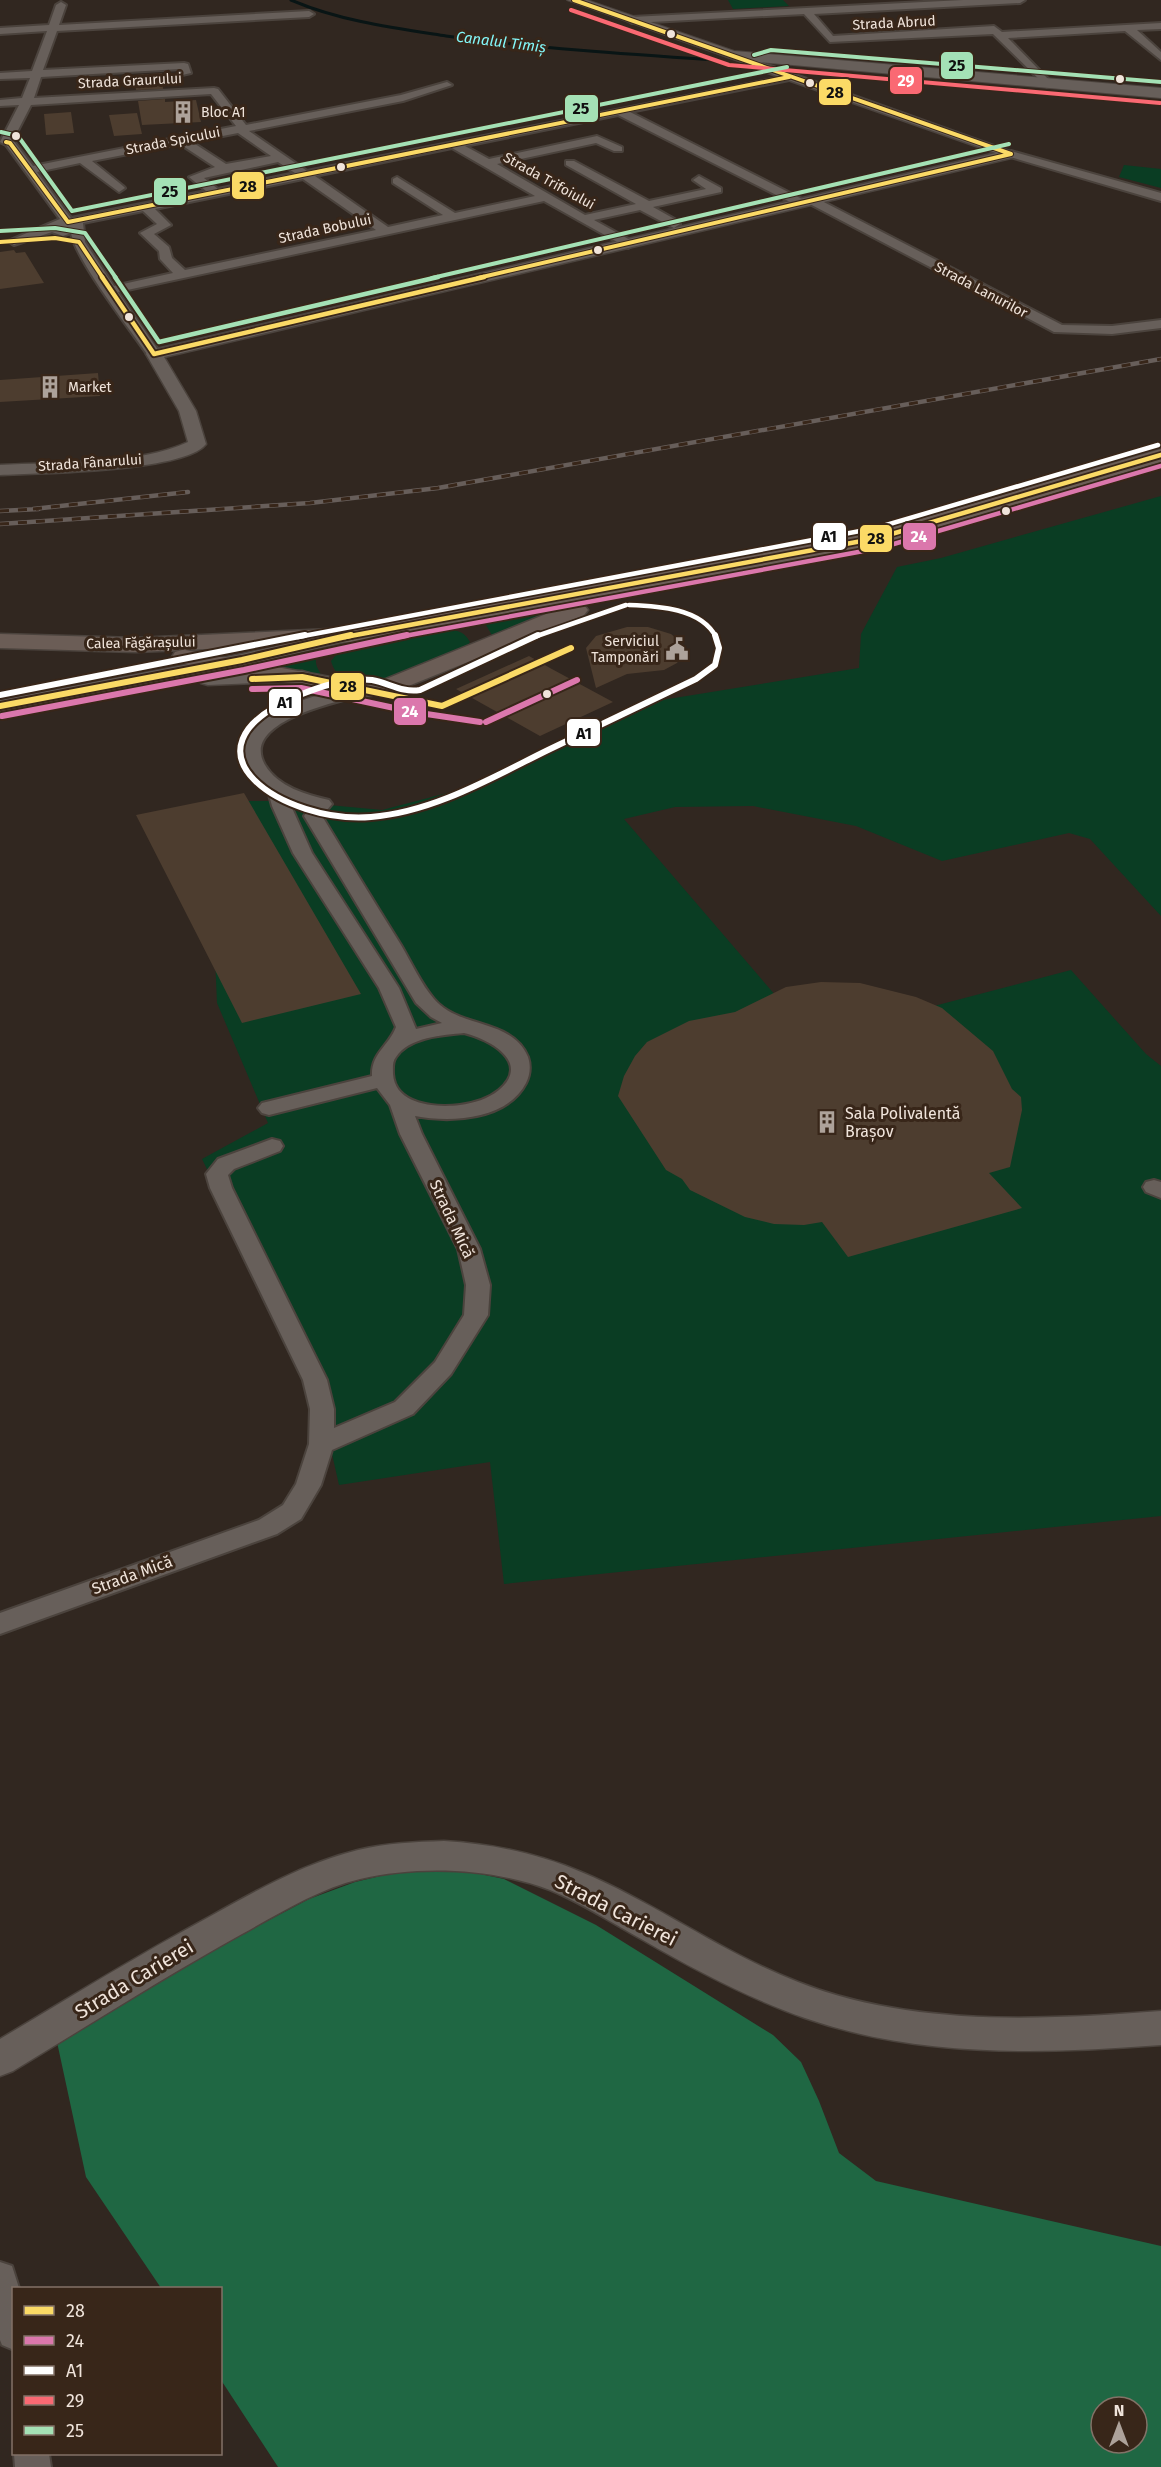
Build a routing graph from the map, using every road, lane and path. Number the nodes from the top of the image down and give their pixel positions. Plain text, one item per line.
1 (574, 0) edge
2 (1020, 0) edge
3 (968, 2) edge
4 (61, 5) dead end
5 (807, 10) junction
6 (309, 14) dead end
7 (632, 20) junction
8 (1161, 26) edge
9 (52, 28) junction
10 (1128, 28) junction
11 (0, 31) edge
12 (998, 33) junction
13 (1161, 57) edge
14 (764, 62) junction
15 (37, 74) junction
16 (186, 74) dead end
17 (0, 76) edge
18 (789, 77) junction
19 (1047, 84) junction
20 (447, 85) dead end
21 (1161, 93) edge
22 (27, 101) junction
23 (0, 102) edge
24 (620, 111) junction
25 (241, 128) junction
26 (181, 140) junction
27 (3, 142) edge
28 (455, 145) junction
29 (618, 149) dead end
30 (1011, 154) junction
31 (279, 158) junction
32 (82, 159) junction
33 (488, 163) junction
34 (570, 163) dead end
35 (224, 168) junction
36 (28, 170) junction
37 (303, 175) junction
38 (699, 180) dead end
39 (397, 181) dead end
40 (119, 188) dead end
41 (216, 193) junction
42 (544, 197) junction
43 (1161, 197) edge
44 (807, 202) junction
45 (645, 205) junction
46 (146, 207) junction
47 (454, 217) junction
48 (585, 218) junction
49 (674, 224) dead end
50 (67, 228) junction
51 (386, 231) junction
52 (14, 241) junction
53 (0, 242) edge
54 (628, 244) junction
55 (183, 275) junction
56 (111, 290) junction
57 (1161, 324) edge
58 (154, 354) junction
59 (1161, 454) edge
60 (0, 470) edge
61 (878, 538) junction
62 (441, 619) junction
63 (353, 635) junction
64 (0, 641) edge
65 (0, 647) edge
66 (478, 648) junction
67 (224, 663) junction
68 (302, 677) junction
69 (353, 688) junction
70 (0, 706) edge
71 (0, 715) edge
72 (276, 786) junction
73 (467, 1028) junction
74 (401, 1042) junction
75 (383, 1080) junction
76 (399, 1099) junction
77 (269, 1108) dead end
78 (424, 1111) junction
79 (411, 1134) junction
80 (272, 1146) dead end
81 (321, 1444) junction
82 (0, 1624) edge
83 (1161, 2028) edge
84 (0, 2059) edge
85 (0, 2278) edge
86 (12, 2325) edge

1 - 7 main road
2 - 3 street
3 - 5 street
3 - 12 street
4 - 9 street
5 - 7 street
5 - 12 street, Strada Abrud
6 - 9 street
7 - 14 main road
8 - 10 street, Strada Abrud
9 - 11 street
9 - 15 street
10 - 12 street, Strada Abrud
10 - 13 street
12 - 19 street
14 - 18 street
14 - 19 main road
15 - 16 street
15 - 17 street
15 - 22 street
18 - 24 street
18 - 30 street
19 - 21 main road
20 - 25 street, Strada Spicului
22 - 23 street, Strada Graurului
22 - 25 street, Strada Graurului
22 - 27 street
24 - 28 street
24 - 44 street, Strada Lanurilor
25 - 26 street, Strada Spicului
25 - 31 street, Strada Graurului
26 - 32 street, Strada Spicului
26 - 35 street
27 - 36 street
28 - 33 street, Strada Trifoiului
28 - 37 street
29 - 33 street
30 - 43 street
30 - 44 street
31 - 35 street
31 - 37 street, Strada Graurului
32 - 36 street, Strada Spicului
32 - 40 street
33 - 42 street, Strada Trifoiului
34 - 45 street
35 - 41 street
36 - 50 street
37 - 41 street
37 - 51 street, Strada Graurului
38 - 45 street
39 - 47 street
41 - 46 street
42 - 47 street, Strada Bobului
42 - 48 street, Strada Trifoiului
44 - 54 street
44 - 57 street, Strada Lanurilor
45 - 48 street
45 - 49 street
46 - 50 street
46 - 55 street
47 - 51 street, Strada Bobului
48 - 54 street, Strada Trifoiului
50 - 52 street
50 - 52 street
50 - 56 street
51 - 55 street, Strada Bobului
52 - 53 street
54 - 58 street
55 - 56 street, Strada Bobului
56 - 58 street
58 - 60 street, Strada Fânarului
59 - 61 main road, Calea Făgărașului
61 - 62 main road, Calea Făgărașului
61 - 66 main road
62 - 63 main road, Calea Făgărașului
62 - 66 main road
63 - 64 main road, Calea Făgărașului
63 - 67 street
63 - 69 main road
65 - 67 main road, Calea Făgărașului
66 - 69 main road
67 - 68 main road, Calea Făgărașului
67 - 70 street
68 - 69 main road, Calea Făgărașului
68 - 71 street
69 - 72 street
72 - 73 street, Strada Mică
72 - 74 street
73 - 74 street, Strada Mică
73 - 78 street, Strada Mică
74 - 75 street, Strada Mică
75 - 76 street, Strada Mică
75 - 77 street
76 - 78 street, Strada Mică
76 - 79 street, Strada Mică
78 - 79 street
79 - 81 street, Strada Mică
80 - 81 street, Strada Mică
81 - 82 street, Strada Mică
83 - 84 street, Strada Carierei
85 - 86 street

